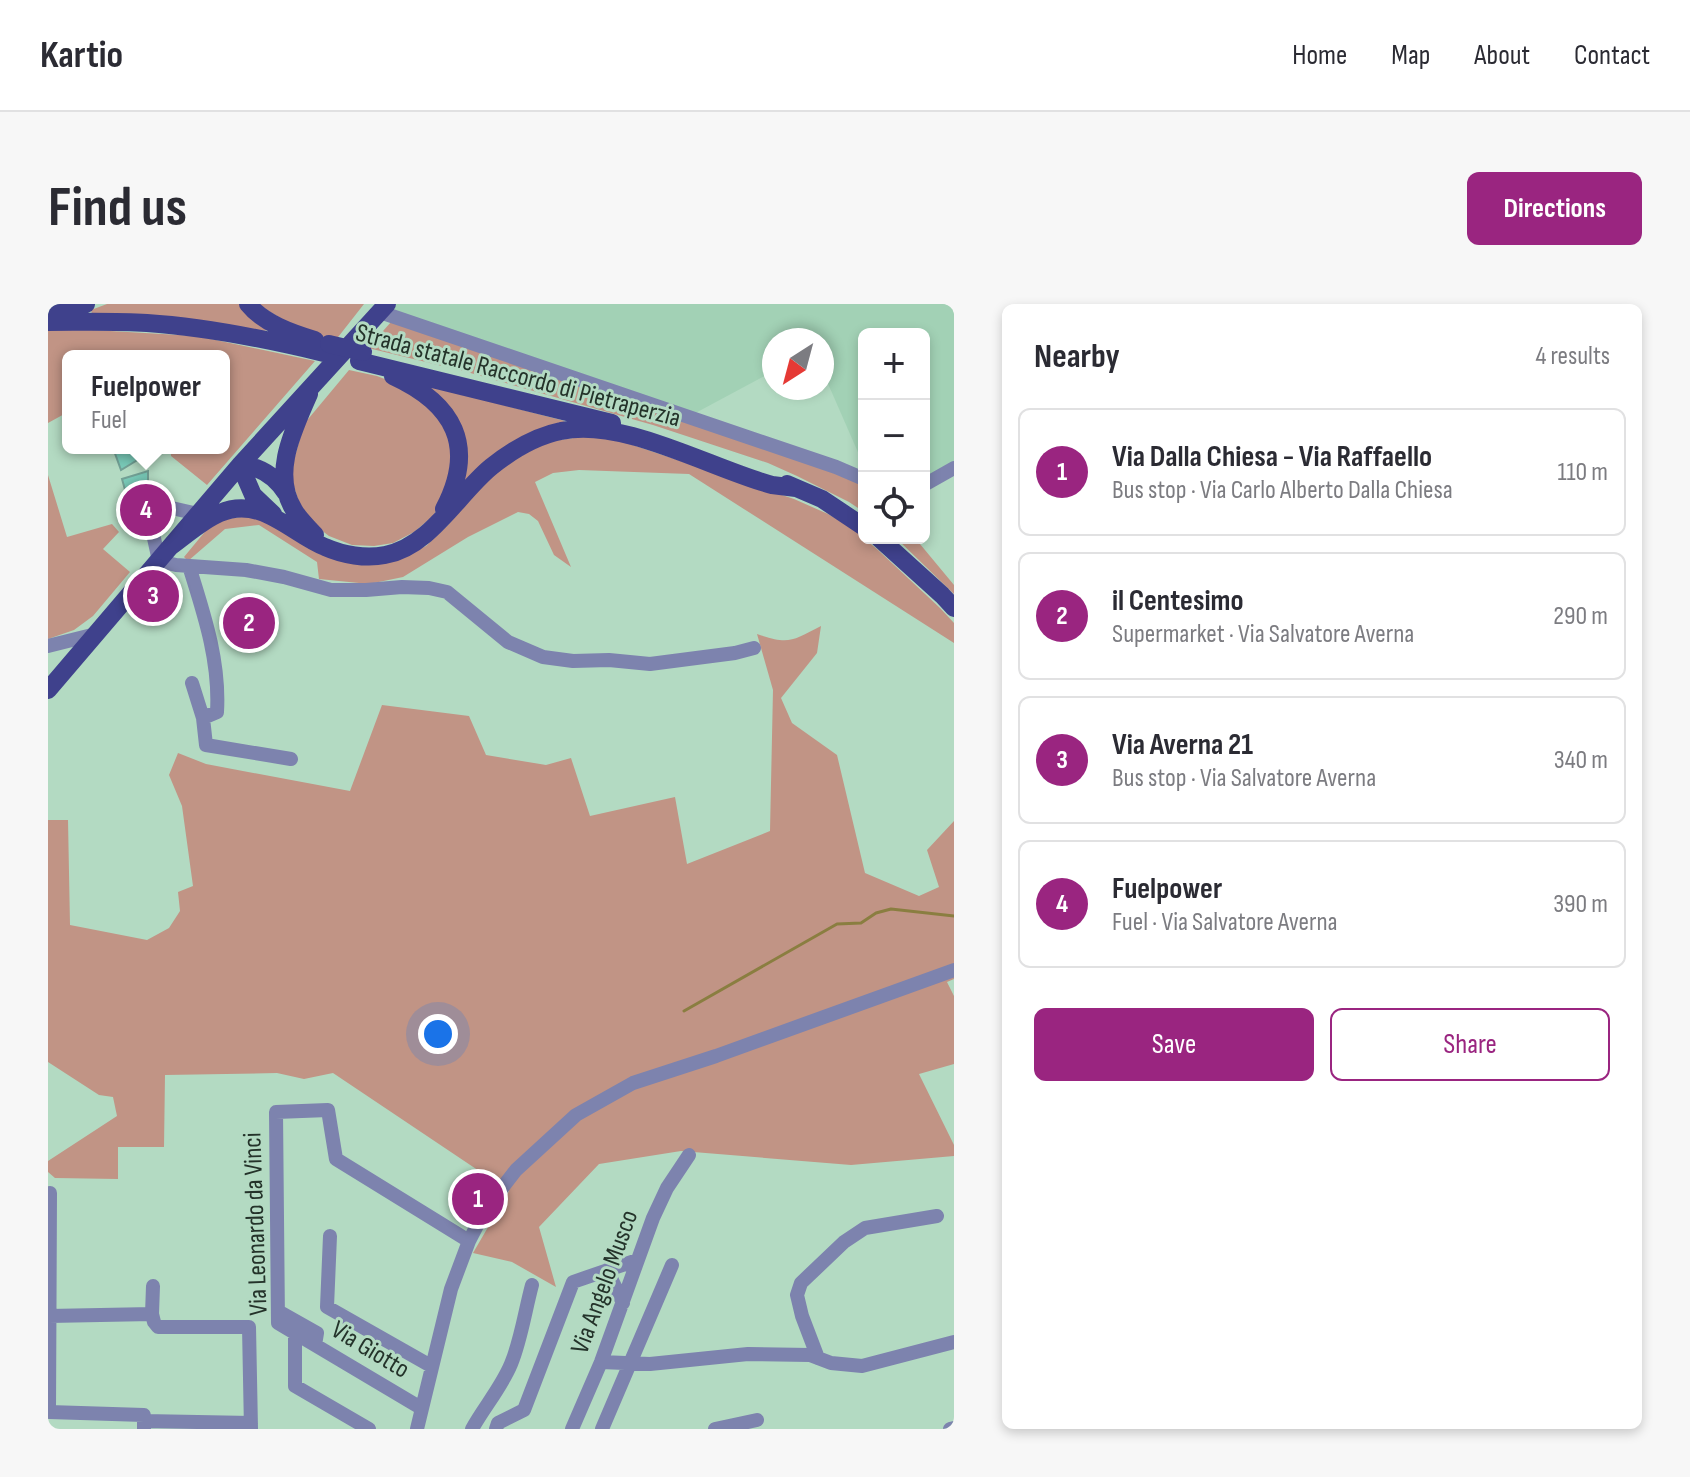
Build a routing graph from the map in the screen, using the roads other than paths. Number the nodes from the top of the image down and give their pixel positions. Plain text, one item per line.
1 (86, 304) edge
2 (248, 304) edge
3 (380, 307) edge
4 (48, 319) edge
5 (344, 352) junction
6 (315, 381) junction
7 (240, 465) junction
8 (954, 468) edge
9 (858, 477) edge
10 (930, 482) edge
11 (796, 488) junction
12 (290, 499) junction
13 (198, 514) junction
14 (283, 521) junction
15 (858, 523) edge
16 (434, 525) junction
17 (886, 544) edge
18 (332, 549) junction
19 (164, 554) junction
20 (189, 566) junction
21 (954, 608) edge
22 (96, 634) junction
23 (48, 646) edge
24 (754, 648) dead end
25 (192, 683) dead end
26 (48, 690) edge
27 (203, 718) junction
28 (291, 759) dead end
29 (954, 970) edge
30 (689, 1155) dead end
31 (50, 1193) dead end
32 (937, 1216) dead end
33 (330, 1236) dead end
34 (469, 1241) junction
35 (637, 1260) junction
36 (672, 1265) dead end
37 (49, 1267) edge
38 (607, 1270) junction
39 (532, 1285) dead end
40 (153, 1286) dead end
41 (623, 1303) junction
42 (152, 1314) junction
43 (276, 1323) junction
44 (49, 1326) edge
45 (295, 1333) junction
46 (954, 1342) edge
47 (315, 1345) junction
48 (818, 1358) junction
49 (601, 1362) junction
50 (631, 1363) junction
51 (431, 1366) junction
52 (49, 1383) edge
53 (421, 1408) junction
54 (757, 1420) dead end
55 (144, 1425) edge
56 (251, 1426) edge
57 (369, 1429) edge
58 (417, 1429) edge
59 (472, 1429) edge
60 (496, 1429) edge
61 (572, 1429) edge
62 (602, 1429) edge
63 (715, 1429) edge

1 - 4 main road
2 - 5 main road
3 - 5 main road
3 - 9 street
4 - 5 main road, Strada statale Raccordo di Pietraperzia
5 - 6 main road
5 - 11 main road, Strada statale Raccordo di Pietraperzia
5 - 16 main road
6 - 7 main road
6 - 12 main road
7 - 12 main road
7 - 13 main road
7 - 14 main road
8 - 10 street
11 - 15 main road, Strada statale Raccordo di Pietraperzia
11 - 16 main road
12 - 18 main road
13 - 19 main road
13 - 19 street
14 - 18 main road
14 - 19 main road
16 - 18 main road
17 - 21 main road
19 - 20 street
19 - 22 main road
20 - 24 street
20 - 27 street
22 - 23 street
22 - 26 main road
25 - 27 street
27 - 28 street
29 - 34 street
30 - 35 street, Via Angelo Musco
31 - 37 street
32 - 48 street
33 - 51 street
34 - 43 street, Via Leonardo da Vinci
34 - 51 street
35 - 38 street
35 - 41 street, Via Angelo Musco
36 - 50 street
37 - 44 street
38 - 41 street
38 - 60 street
39 - 59 street
40 - 42 street
41 - 49 street, Via Angelo Musco
42 - 44 street
42 - 56 street
43 - 45 street, Via Leonardo da Vinci
43 - 47 street
44 - 52 street
45 - 47 street, Via Giotto
45 - 57 street, Via Leonardo da Vinci
46 - 48 street
47 - 53 street, Via Giotto
48 - 50 street
49 - 50 street
49 - 61 street, Via Angelo Musco
50 - 62 street
51 - 53 street
52 - 55 street
53 - 58 street
54 - 63 street
55 - 56 street

